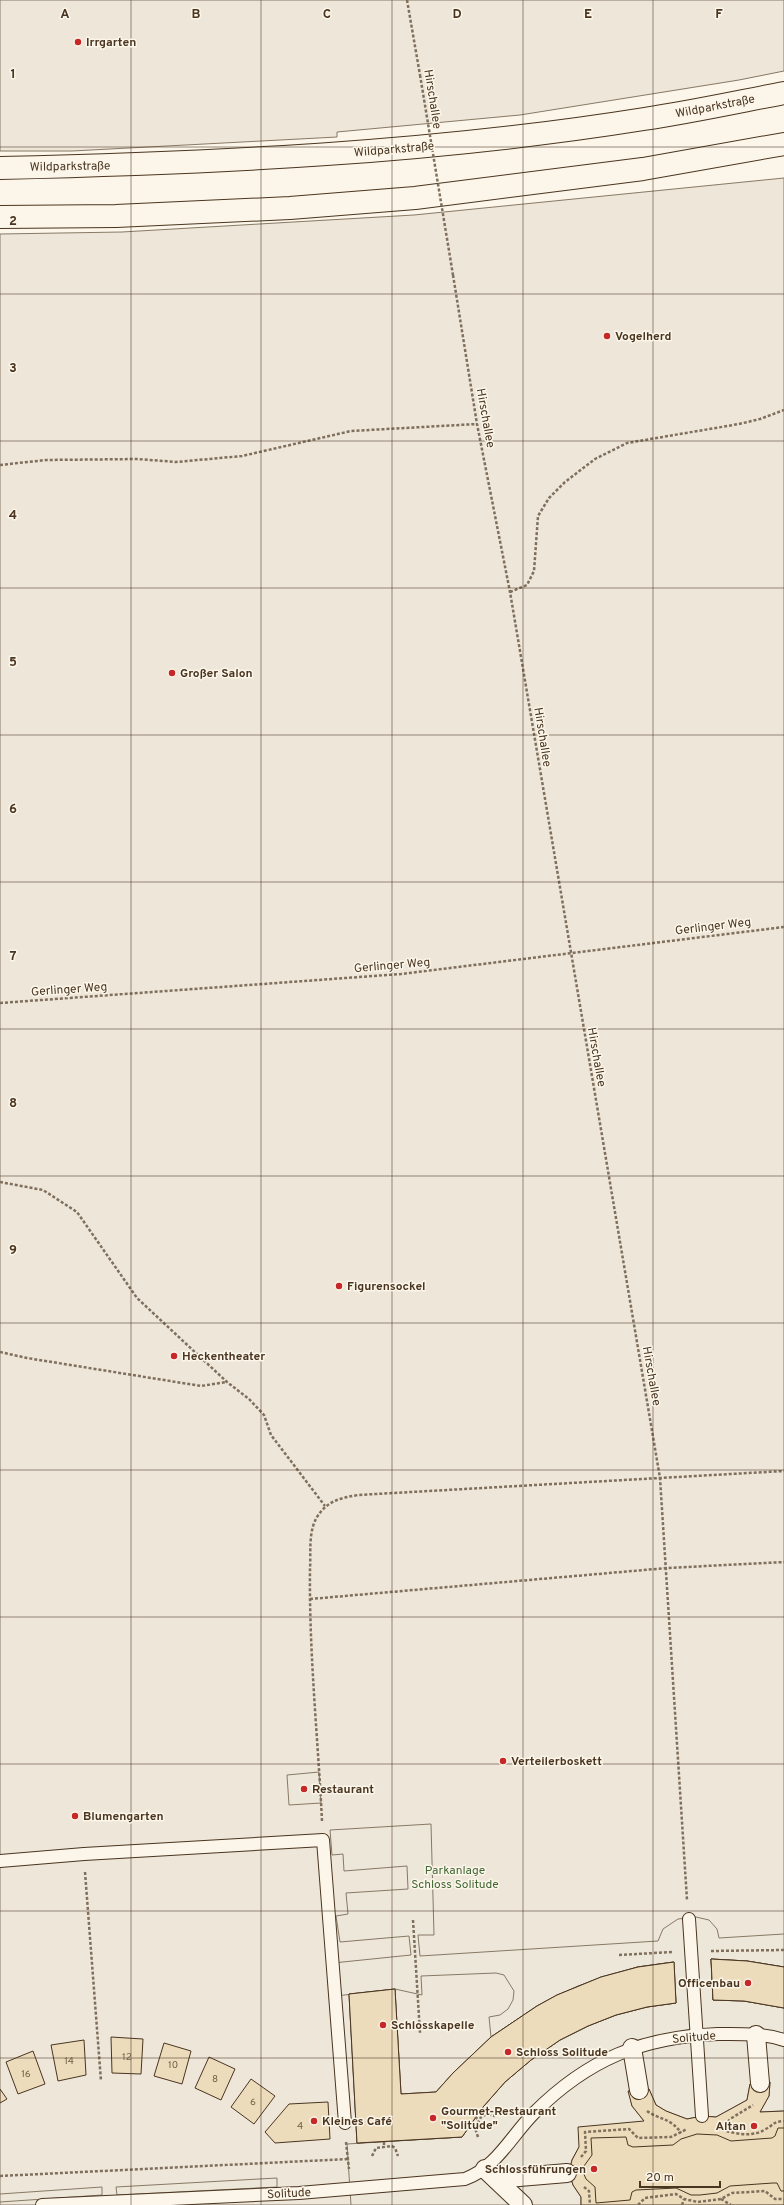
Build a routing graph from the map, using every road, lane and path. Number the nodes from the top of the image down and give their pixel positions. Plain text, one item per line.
1 (407, 0) edge
2 (784, 93) edge
3 (784, 144) edge
4 (0, 168) edge
5 (0, 217) edge
6 (784, 410) edge
7 (477, 424) junction
8 (0, 465) edge
9 (510, 592) junction
10 (784, 926) edge
11 (570, 953) junction
12 (0, 1003) edge
13 (0, 1182) edge
14 (0, 1352) edge
15 (227, 1382) junction
16 (784, 1471) edge
17 (660, 1478) junction
18 (325, 1506) junction
19 (784, 1562) edge
20 (667, 1568) junction
21 (310, 1598) junction
22 (323, 1840) junction
23 (84, 1854) junction
24 (0, 1861) edge
25 (689, 1919) joint
26 (413, 1920) dead end
27 (784, 1950) edge
28 (692, 1951) junction
29 (619, 1955) dead end
30 (420, 2033) dead end
31 (698, 2035) junction
32 (756, 2035) junction
33 (784, 2040) edge
34 (632, 2048) junction
35 (101, 2082) dead end
36 (760, 2083) joint
37 (640, 2090) joint
38 (495, 2116) dead end
39 (702, 2116) dead end
40 (475, 2117) dead end
41 (479, 2120) junction
42 (784, 2121) edge
43 (345, 2122) dead end
44 (692, 2127) dead end
45 (715, 2128) dead end
46 (722, 2130) junction
47 (681, 2133) junction
48 (478, 2137) dead end
49 (384, 2142) dead end
50 (346, 2144) dead end
51 (384, 2146) junction
52 (372, 2156) dead end
53 (398, 2156) dead end
54 (348, 2159) junction
55 (573, 2167) joint
56 (491, 2174) junction
57 (0, 2176) edge
58 (583, 2186) dead end
59 (350, 2189) junction
60 (684, 2199) junction
61 (721, 2199) junction
62 (784, 2199) edge
63 (42, 2205) edge
64 (523, 2205) edge
65 (590, 2205) edge
66 (638, 2205) edge
67 (682, 2205) edge
68 (731, 2205) edge

1 - 7 path, Hirschallee, bridge
2 - 4 highway, Wildparkstraße
3 - 5 highway
6 - 9 path
7 - 8 path
7 - 9 path, Hirschallee
9 - 11 path, Hirschallee
10 - 11 path, Gerlinger Weg
11 - 12 path, Gerlinger Weg
11 - 17 path, Hirschallee
13 - 15 path
14 - 15 path
15 - 18 path
16 - 17 path
17 - 18 path
17 - 20 path, Hirschallee
18 - 21 path
19 - 20 path
20 - 21 path
20 - 25 path, Hirschallee
21 - 22 path
22 - 23 lane
22 - 43 lane
23 - 24 lane
23 - 35 path
25 - 28 lane
26 - 30 path
27 - 28 path
28 - 29 path
28 - 31 lane
31 - 32 lane, Solitude
31 - 34 lane, Solitude
31 - 39 lane
32 - 33 lane, Solitude
32 - 36 street
34 - 37 street
34 - 56 lane, Solitude
36 - 46 path
37 - 47 path
38 - 41 path
40 - 41 path
41 - 48 path
42 - 46 path
44 - 47 path
45 - 46 path
47 - 55 path
49 - 51 path
50 - 54 path
51 - 52 path
51 - 53 path
54 - 57 path
54 - 59 path
55 - 56 street, Solitude
56 - 59 lane, Solitude
56 - 64 street
58 - 65 path
59 - 63 lane, Solitude
60 - 61 path
60 - 66 path
60 - 67 path
61 - 62 path
61 - 68 path

